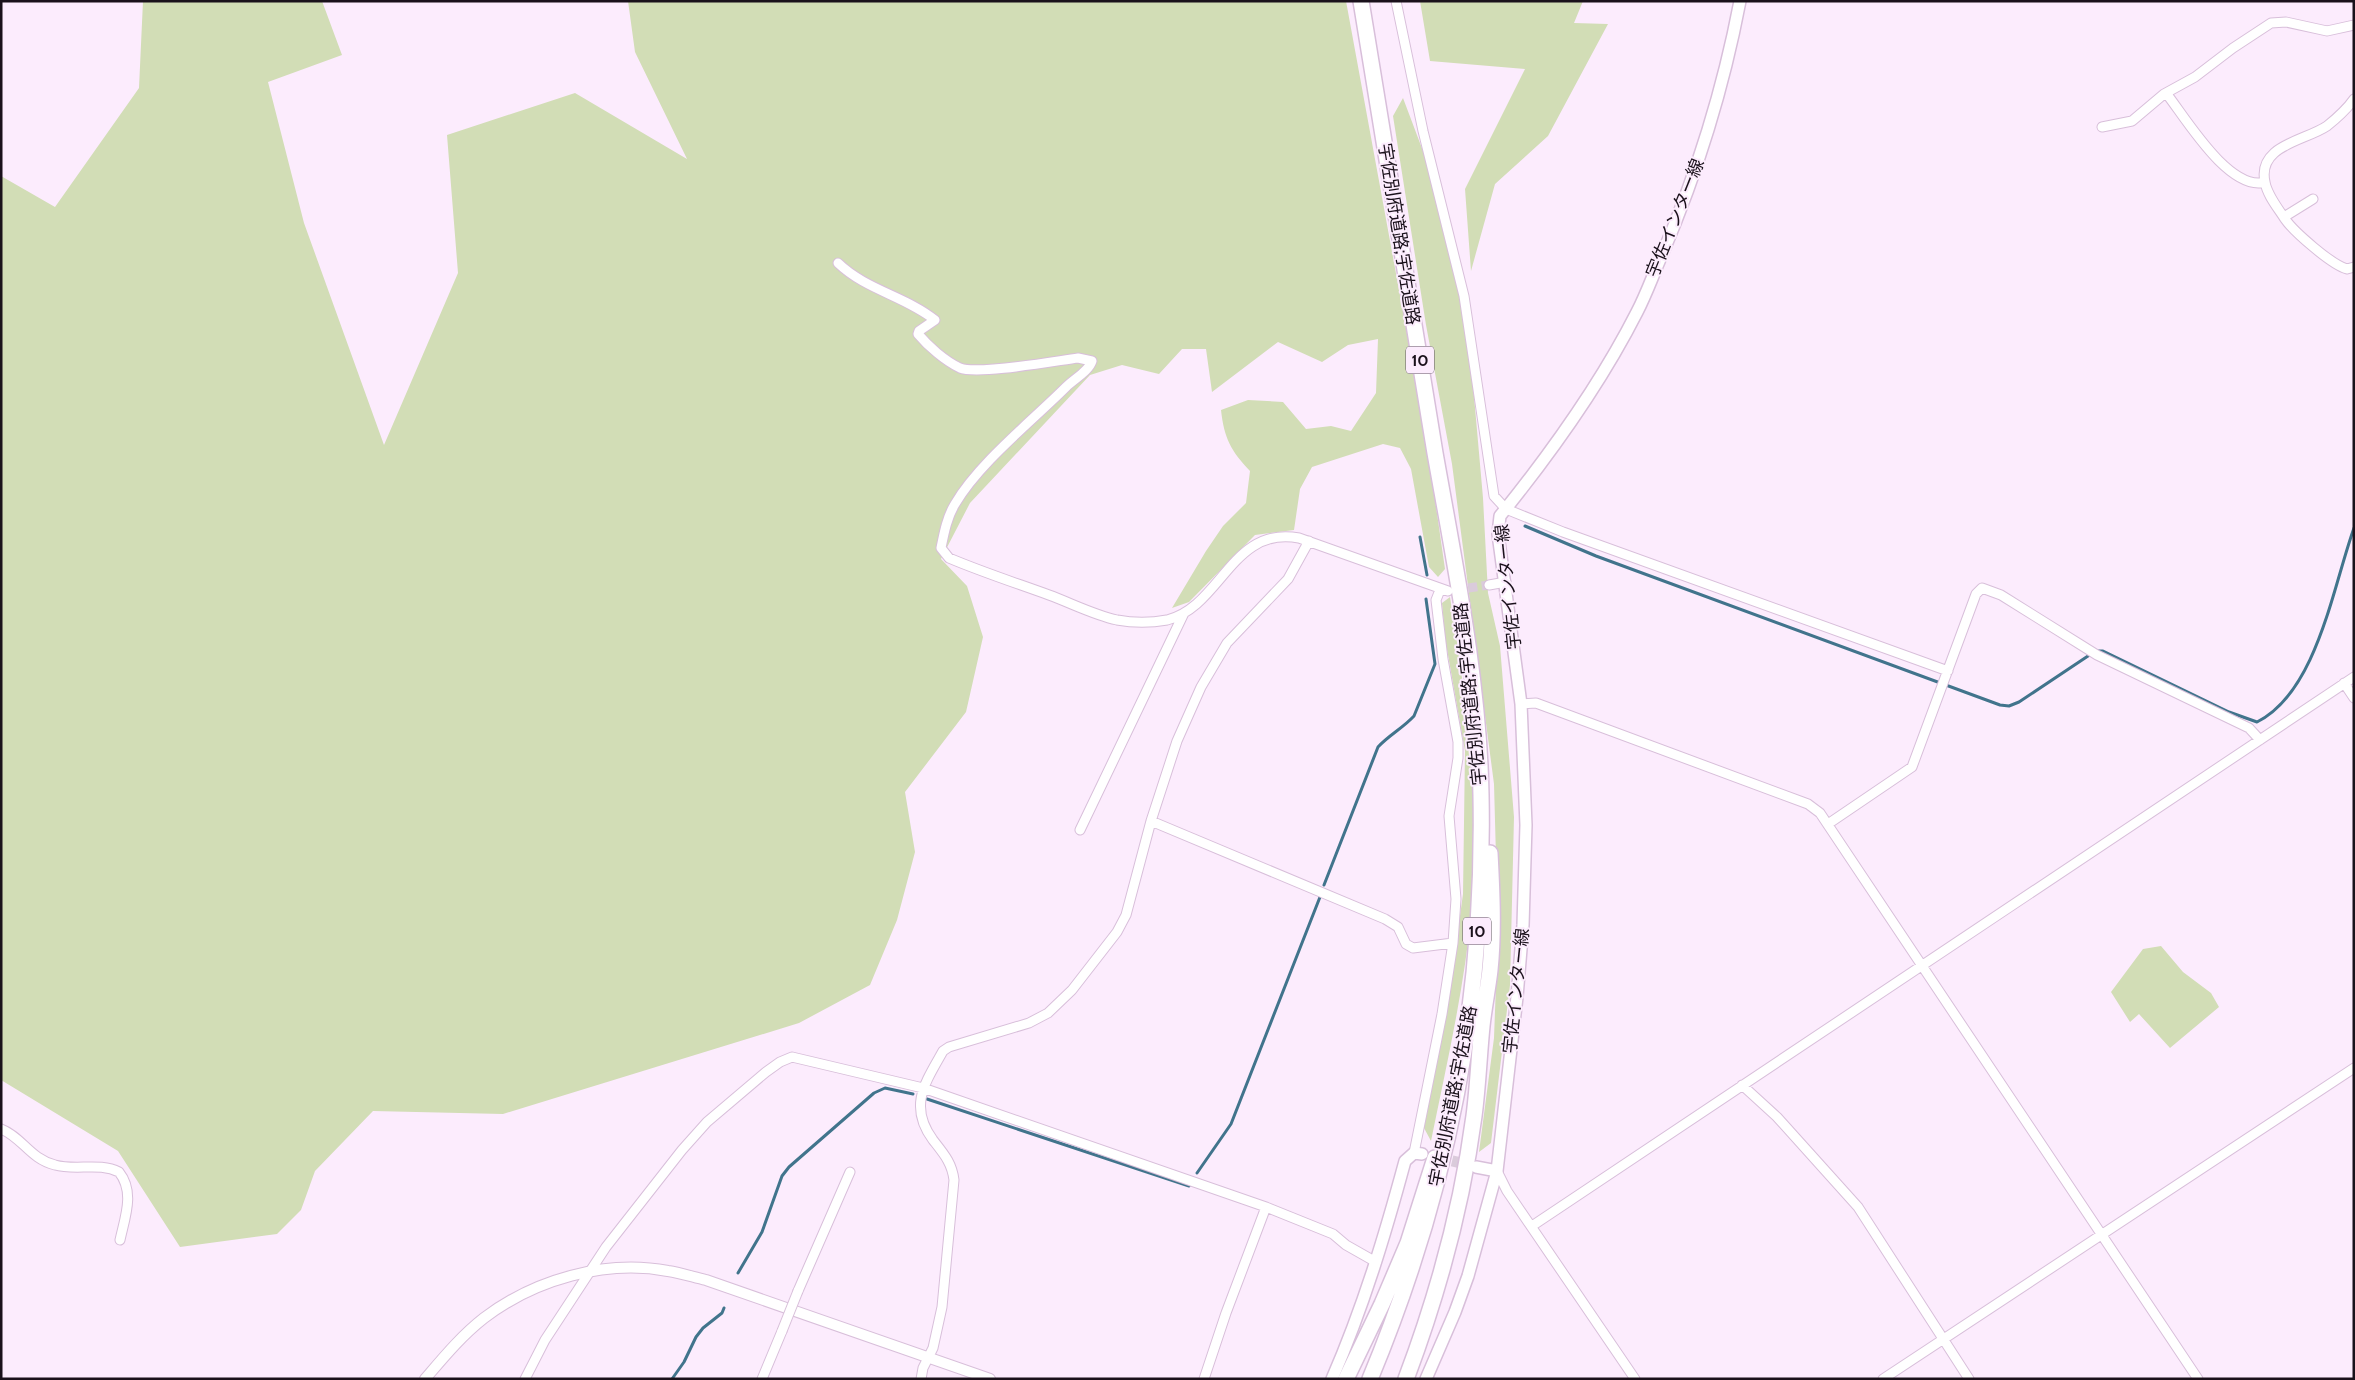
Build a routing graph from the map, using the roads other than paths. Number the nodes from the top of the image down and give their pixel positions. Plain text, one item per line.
1 (1361, 1) edge
2 (1396, 1) edge
3 (1740, 1) edge
4 (2354, 25) edge
5 (2166, 93) junction
6 (2354, 98) edge
7 (2102, 128) dead end
8 (2264, 182) junction
9 (2313, 199) dead end
10 (2284, 217) junction
11 (838, 263) dead end
12 (2354, 267) edge
13 (1506, 509) junction
14 (1309, 541) junction
15 (1506, 582) junction
16 (1489, 586) tunnel mouth
17 (1184, 613) junction
18 (1948, 671) junction
19 (2354, 677) edge
20 (2344, 684) junction
21 (2354, 698) edge
22 (1521, 704) junction
23 (1476, 720) junction
24 (2260, 740) junction
25 (1151, 821) junction
26 (1828, 824) junction
27 (1080, 830) dead end
28 (1453, 943) junction
29 (1922, 965) junction
30 (2354, 1068) edge
31 (1742, 1085) junction
32 (922, 1088) junction
33 (1, 1129) edge
34 (1447, 1140) junction
35 (1418, 1153) joint
36 (1476, 1167) tunnel mouth
37 (1497, 1171) junction
38 (850, 1172) dead end
39 (1266, 1207) junction
40 (1532, 1226) junction
41 (2101, 1234) junction
42 (120, 1240) dead end
43 (1376, 1262) junction
44 (591, 1271) junction
45 (1944, 1339) junction
46 (928, 1357) junction
47 (425, 1379) edge
48 (525, 1379) edge
49 (762, 1379) edge
50 (921, 1379) edge
51 (990, 1379) edge
52 (1204, 1379) edge
53 (1332, 1379) edge
54 (1346, 1379) edge
55 (1370, 1379) edge
56 (1406, 1379) edge
57 (1426, 1379) edge
58 (1635, 1379) edge
59 (1883, 1379) edge
60 (1970, 1379) edge
61 (2198, 1379) edge

1 - 23 highway, 宇佐別府道路;宇佐道路 / 10
2 - 13 street
3 - 13 main road, 宇佐インター線
4 - 5 street
5 - 7 street
5 - 8 street
6 - 8 street
8 - 10 street
9 - 10 street
10 - 12 street
11 - 17 street
13 - 15 main road, 宇佐インター線
13 - 18 street
14 - 17 street
14 - 25 street
14 - 28 street
15 - 16 street
15 - 22 main road, 宇佐インター線
17 - 27 street
18 - 24 street
18 - 26 street
19 - 20 street
20 - 21 street
20 - 24 street
22 - 26 street
22 - 37 main road, 宇佐インター線
23 - 34 highway, 宇佐別府道路;宇佐道路 / 10
23 - 56 highway
24 - 29 street
25 - 28 street
25 - 32 street
26 - 29 street
28 - 35 street
29 - 31 street
29 - 41 street
30 - 41 street
31 - 40 street
31 - 45 street
32 - 39 street
32 - 44 street
32 - 46 street
33 - 42 street
34 - 54 highway
34 - 55 highway, 宇佐別府道路;宇佐道路 / 10
35 - 43 main road
36 - 37 main road
37 - 40 street
37 - 57 main road, 宇佐インター線
38 - 49 street, bridge
39 - 43 street
39 - 52 street
40 - 58 street
41 - 45 street
41 - 61 street
43 - 53 main road
44 - 46 street
44 - 47 street
44 - 48 street
45 - 59 street
45 - 60 street
46 - 50 street
46 - 51 street

